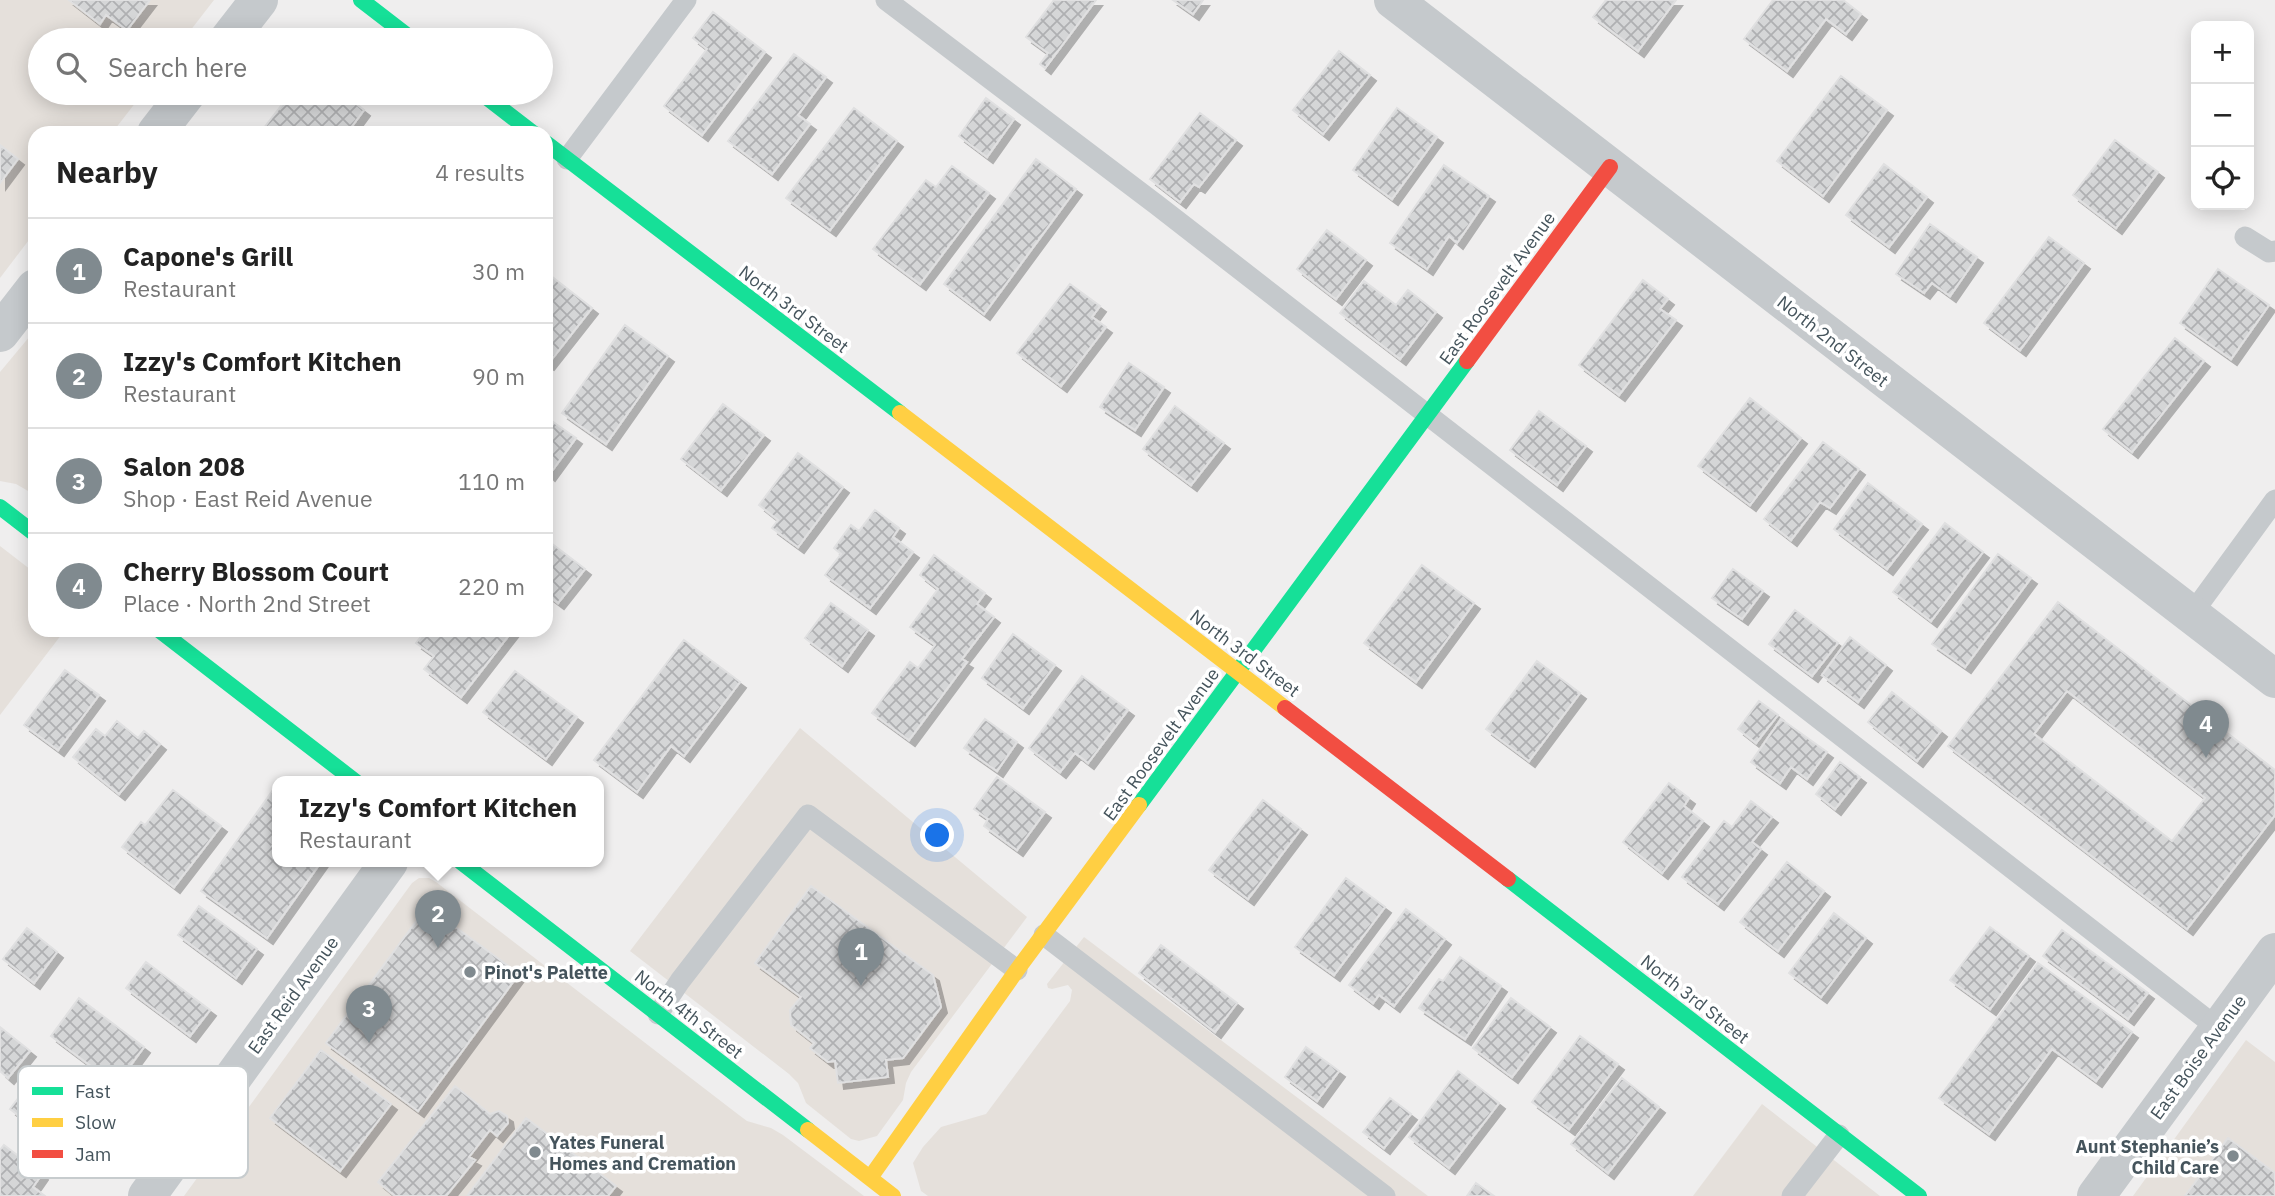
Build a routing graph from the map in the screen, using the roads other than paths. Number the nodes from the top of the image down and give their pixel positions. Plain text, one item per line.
1 (259, 0) edge
2 (361, 0) edge
3 (686, 0) edge
4 (886, 0) edge
5 (1393, 0) edge
6 (237, 28) edge
7 (397, 28) edge
8 (178, 105) edge
9 (497, 105) edge
10 (161, 126) edge
11 (524, 126) edge
12 (553, 148) edge
13 (567, 159) junction
14 (1611, 167) junction
15 (2245, 237) dead end
16 (2275, 251) edge
17 (28, 297) edge
18 (0, 333) edge
19 (1427, 415) junction
20 (2275, 500) edge
21 (0, 508) edge
22 (28, 529) edge
23 (2191, 615) junction
24 (168, 637) edge
25 (1238, 671) junction
26 (2275, 679) edge
27 (348, 776) edge
28 (385, 867) edge
29 (467, 867) edge
30 (1044, 935) junction
31 (2275, 952) edge
32 (1017, 970) junction
33 (658, 1014) junction
34 (2219, 1029) junction
35 (242, 1066) edge
36 (1839, 1135) junction
37 (161, 1178) edge
38 (870, 1178) junction
39 (148, 1196) edge
40 (893, 1196) edge
41 (1385, 1196) edge
42 (1792, 1196) edge
43 (1919, 1196) edge
44 (2096, 1196) edge

1 - 6 street
2 - 7 main road
3 - 13 lane
4 - 19 lane
5 - 14 street, North 2nd Street
8 - 10 street
9 - 11 main road
12 - 13 main road, North 3rd Street
13 - 25 main road, North 3rd Street
14 - 19 main road, East Roosevelt Avenue
14 - 23 street, North 2nd Street
15 - 16 lane
17 - 18 street
19 - 25 main road, East Roosevelt Avenue
19 - 34 lane
20 - 23 lane
21 - 22 main road
23 - 26 street, North 2nd Street
24 - 27 main road
25 - 30 main road, East Roosevelt Avenue
25 - 36 main road, North 3rd Street
28 - 35 street, East Reid Avenue
29 - 33 main road, North 4th Street
30 - 32 main road, East Roosevelt Avenue
30 - 41 lane
31 - 34 street, East Boise Avenue
32 - 33 lane
32 - 38 main road, East Roosevelt Avenue
33 - 38 main road, North 4th Street
34 - 44 street, East Boise Avenue
36 - 42 lane
36 - 43 main road, North 3rd Street
37 - 39 street, East Reid Avenue
38 - 40 main road, North 4th Street

